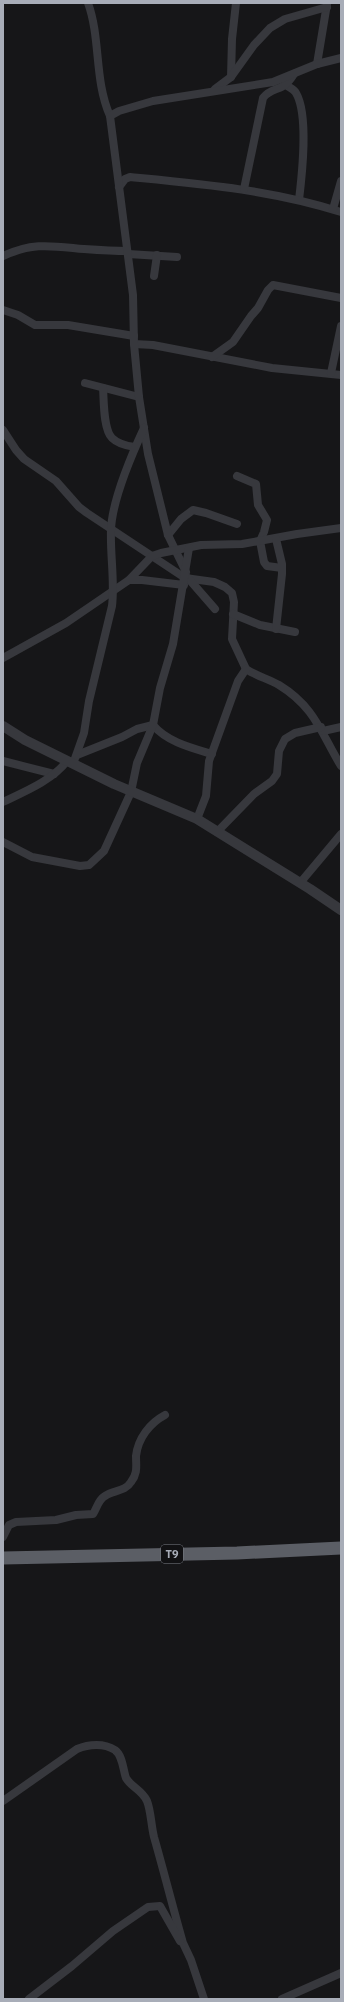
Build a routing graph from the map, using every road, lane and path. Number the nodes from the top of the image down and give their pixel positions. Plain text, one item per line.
1 (88, 3) edge
2 (236, 3) edge
3 (327, 5) edge
4 (341, 58) edge
5 (317, 64) junction
6 (294, 74) junction
7 (231, 76) junction
8 (286, 85) junction
9 (214, 90) junction
10 (110, 116) junction
11 (341, 181) edge
12 (120, 187) junction
13 (244, 189) junction
14 (299, 200) junction
15 (333, 209) junction
16 (341, 212) edge
17 (127, 252) junction
18 (157, 255) junction
19 (3, 256) edge
20 (177, 257) dead end
21 (154, 276) dead end
22 (341, 298) edge
23 (3, 310) edge
24 (341, 326) edge
25 (134, 340) junction
26 (212, 357) junction
27 (331, 373) junction
28 (341, 375) edge
29 (85, 384) dead end
30 (103, 388) junction
31 (139, 397) junction
32 (144, 428) junction
33 (3, 430) edge
34 (135, 447) junction
35 (237, 476) dead end
36 (237, 524) dead end
37 (111, 528) junction
38 (341, 528) edge
39 (168, 535) junction
40 (276, 539) junction
41 (260, 541) junction
42 (189, 548) junction
43 (174, 550) junction
44 (152, 556) junction
45 (282, 568) junction
46 (186, 578) junction
47 (129, 580) junction
48 (114, 592) junction
49 (215, 609) dead end
50 (232, 614) junction
51 (276, 629) junction
52 (295, 632) dead end
53 (3, 658) edge
54 (246, 669) junction
55 (153, 725) junction
56 (3, 726) edge
57 (341, 726) edge
58 (322, 729) junction
59 (212, 754) junction
60 (73, 760) junction
61 (3, 762) edge
62 (341, 766) edge
63 (54, 774) junction
64 (131, 792) junction
65 (3, 802) edge
66 (196, 819) junction
67 (218, 830) junction
68 (341, 834) edge
69 (3, 842) edge
70 (300, 882) junction
71 (341, 910) edge
72 (165, 1415) dead end
73 (3, 1537) edge
74 (341, 1548) edge
75 (3, 1558) edge
76 (3, 1801) edge
77 (183, 1943) junction
78 (341, 1973) edge
79 (29, 1999) edge
80 (204, 1999) edge
81 (282, 1999) edge

1 - 10 street
2 - 7 street
3 - 5 street
3 - 7 street
4 - 5 street
5 - 6 street
6 - 8 street
6 - 9 street
7 - 9 street
8 - 13 street
8 - 14 street
9 - 10 street
10 - 12 street
11 - 15 street
12 - 13 street
12 - 17 street
13 - 14 street
14 - 15 street
15 - 16 street
17 - 18 street
17 - 19 street
17 - 25 street
18 - 20 street
18 - 21 street
22 - 26 street
23 - 25 street
24 - 27 street
25 - 26 street
25 - 31 street
26 - 27 street
27 - 28 street
29 - 30 street
30 - 31 street
30 - 34 street
31 - 32 street
32 - 34 street
32 - 39 street
33 - 37 street
34 - 37 street
35 - 41 street
36 - 39 street
37 - 44 street
37 - 48 street
38 - 40 street
39 - 43 street
40 - 41 street
40 - 45 street
41 - 42 street
41 - 45 street
42 - 43 street
42 - 46 street
43 - 44 street
43 - 46 street
44 - 46 street
44 - 47 street
45 - 51 street
46 - 47 street
46 - 49 street
46 - 50 street
46 - 55 street
47 - 48 street
48 - 53 street
48 - 60 street
50 - 51 street
50 - 54 street
51 - 52 street
54 - 58 street
54 - 59 street
55 - 59 street
55 - 60 street
55 - 64 street
56 - 60 street
57 - 58 street
58 - 62 street
58 - 67 street
59 - 66 street
60 - 63 street
60 - 64 street
61 - 63 street
63 - 65 street
64 - 66 street
64 - 69 street
66 - 67 street
67 - 70 street
68 - 70 street
70 - 71 street
72 - 73 street
74 - 75 highway, T9
76 - 77 street
77 - 79 street
77 - 80 street
78 - 81 street

